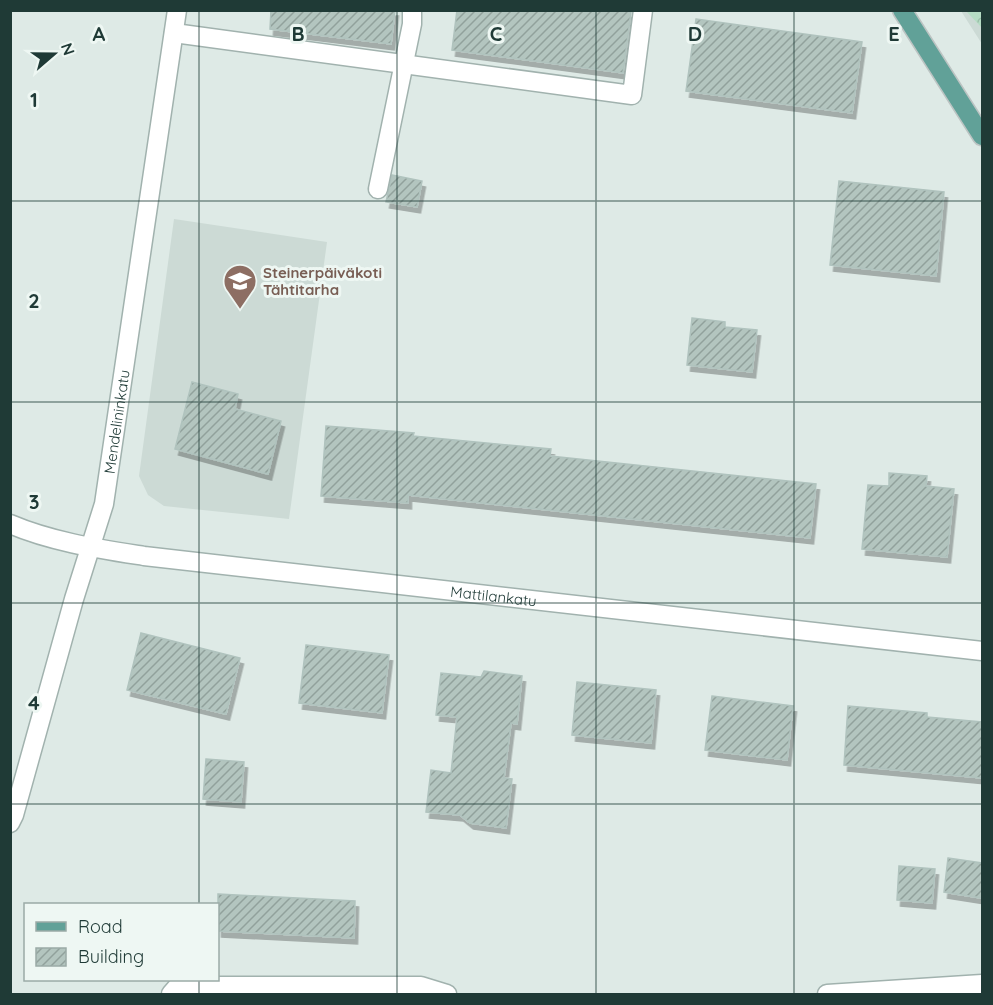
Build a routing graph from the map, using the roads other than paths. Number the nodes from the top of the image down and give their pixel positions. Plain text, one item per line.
1 (177, 10) edge
2 (412, 10) edge
3 (643, 10) edge
4 (902, 10) edge
5 (174, 33) junction
6 (404, 64) junction
7 (982, 136) edge
8 (378, 189) dead end
9 (10, 524) edge
10 (90, 547) junction
11 (982, 651) edge
12 (10, 823) edge
13 (982, 984) edge
14 (172, 987) edge
15 (447, 994) edge
16 (827, 994) edge

1 - 5 street, Mendelininkatu
2 - 6 street
3 - 6 street
4 - 7 main road
5 - 6 street
5 - 10 street, Mendelininkatu
6 - 8 street
9 - 10 street, Mattilankatu
10 - 11 street, Mattilankatu
10 - 12 street, Mendelininkatu
13 - 16 street
14 - 15 street

